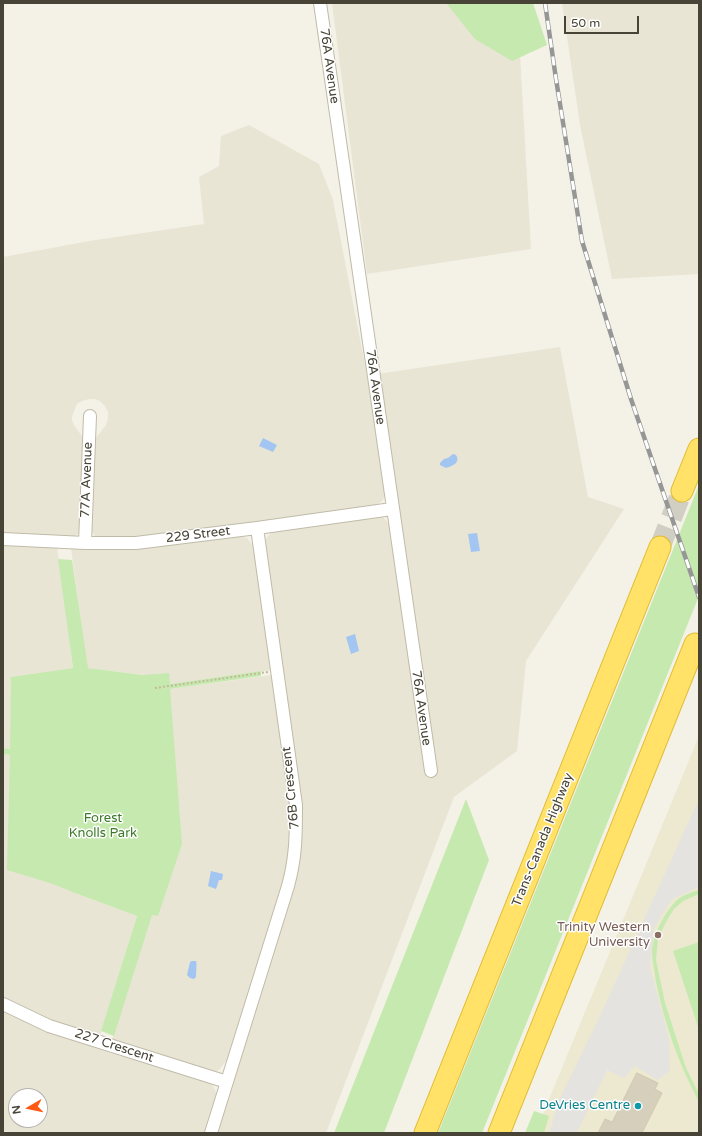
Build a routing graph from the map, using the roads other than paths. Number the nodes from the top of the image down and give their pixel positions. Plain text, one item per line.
1 (320, 3) edge
2 (90, 416) dead end
3 (699, 449) edge
4 (682, 491) tunnel mouth
5 (392, 509) junction
6 (257, 528) junction
7 (3, 540) edge
8 (85, 543) junction
9 (660, 547) tunnel mouth
10 (695, 644) dead end
11 (431, 771) dead end
12 (3, 1004) edge
13 (227, 1082) junction
14 (211, 1133) edge
15 (425, 1133) edge
16 (499, 1133) edge

1 - 5 street, 76A Avenue
2 - 8 street, 77A Avenue
3 - 4 highway
5 - 6 street, 229 Street
5 - 11 street, 76A Avenue
6 - 8 street, 229 Street
6 - 13 street, 76B Crescent
7 - 8 street, 229 Street
9 - 15 highway, Trans-Canada Highway
10 - 16 highway
12 - 13 street, 227 Crescent
13 - 14 street, 76B Crescent

